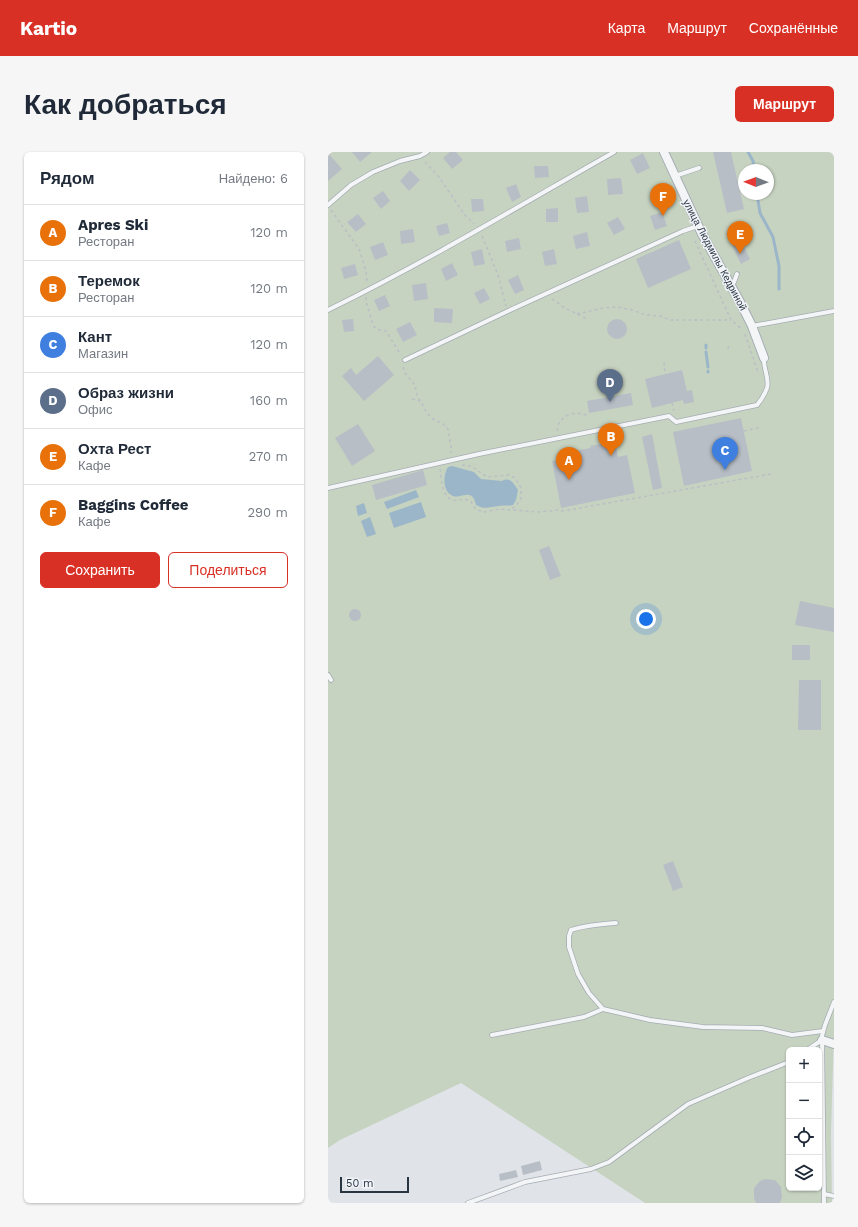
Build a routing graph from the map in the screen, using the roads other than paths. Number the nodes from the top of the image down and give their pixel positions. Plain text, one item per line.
1 (427, 152) edge
2 (614, 152) edge
3 (664, 152) edge
4 (699, 168) dead end
5 (675, 176) junction
6 (328, 205) edge
7 (698, 226) junction
8 (737, 274) dead end
9 (731, 286) junction
10 (328, 310) edge
11 (834, 311) edge
12 (752, 326) junction
13 (764, 358) joint
14 (405, 360) road end
15 (328, 488) edge
16 (328, 675) edge
17 (331, 680) dead end
18 (616, 923) dead end
19 (834, 1002) edge
20 (603, 1009) junction
21 (823, 1031) junction
22 (492, 1035) dead end
23 (822, 1040) junction
24 (834, 1044) edge
25 (812, 1047) edge
26 (786, 1063) edge
27 (824, 1194) junction
28 (834, 1196) edge
29 (825, 1202) edge
30 (468, 1203) edge

1 - 6 lane
2 - 10 lane
3 - 5 street, улица Людмилы Кедриной
4 - 5 lane
5 - 7 street, улица Людмилы Кедриной
7 - 9 street, улица Людмилы Кедриной
7 - 14 lane
8 - 9 lane
9 - 12 street, улица Людмилы Кедриной
11 - 12 lane
12 - 13 street, улица Людмилы Кедриной
13 - 15 lane
16 - 17 lane
18 - 20 lane
19 - 21 lane
20 - 21 lane
20 - 22 lane
21 - 23 lane
23 - 24 street
23 - 25 lane
23 - 27 lane
26 - 30 lane
27 - 28 lane
27 - 29 lane

